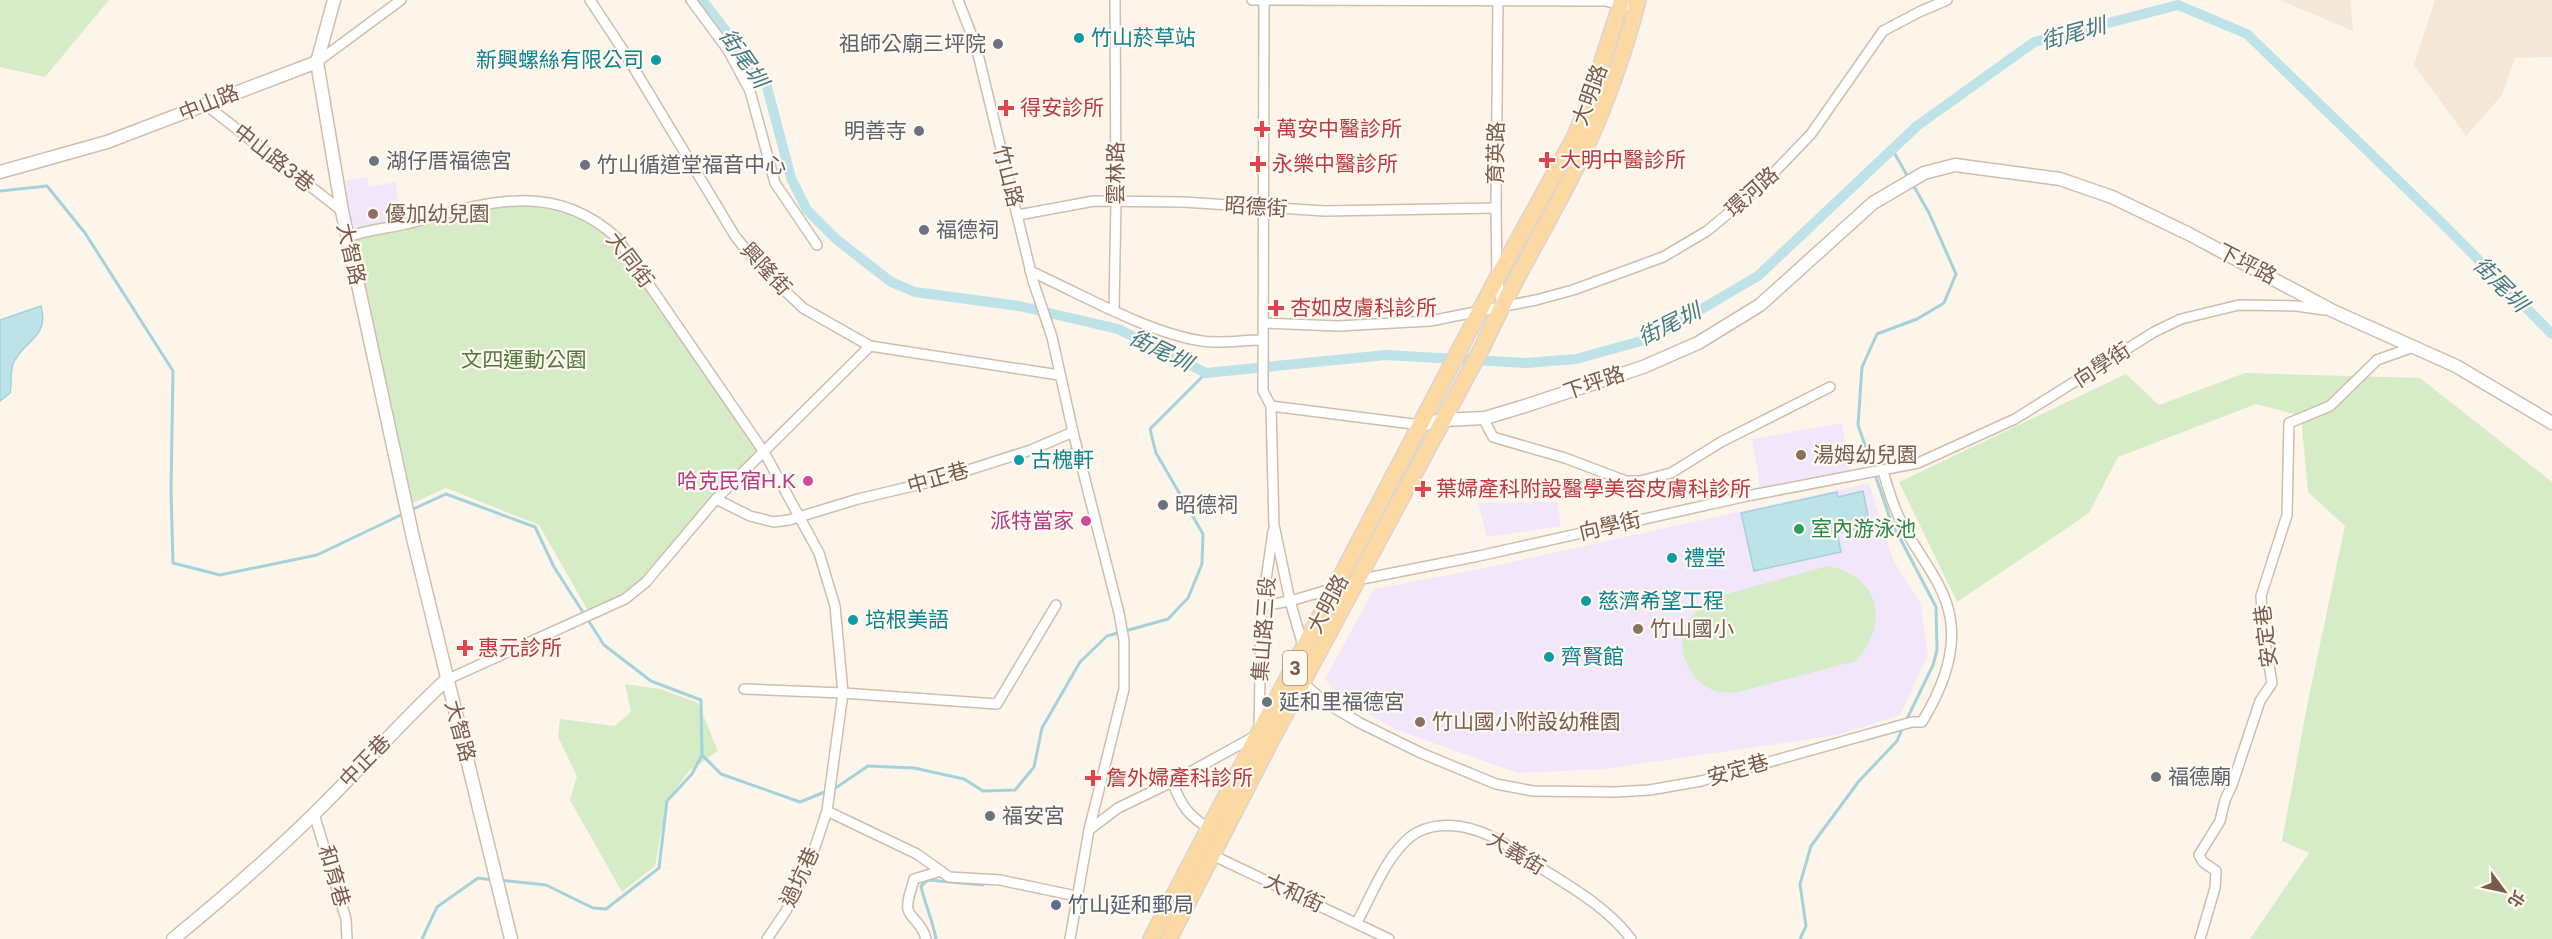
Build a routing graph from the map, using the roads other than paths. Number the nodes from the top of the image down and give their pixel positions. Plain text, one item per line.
1 (334, 0) edge
2 (402, 0) edge
3 (590, 0) edge
4 (691, 0) edge
5 (958, 0) edge
6 (1115, 0) edge
7 (1252, 0) edge
8 (1264, 0) edge
9 (1498, 0) edge
10 (1947, 0) edge
11 (1629, 3) edge
12 (317, 62) junction
13 (206, 105) junction
14 (0, 172) edge
15 (1116, 202) junction
16 (1263, 208) junction
17 (1496, 208) junction
18 (342, 211) junction
19 (1018, 215) junction
20 (347, 237) junction
21 (818, 245) dead end
22 (1030, 271) junction
23 (1497, 278) junction
24 (1502, 305) junction
25 (1114, 309) junction
26 (1480, 310) junction
27 (2333, 310) junction
28 (1263, 323) junction
29 (1262, 340) junction
30 (870, 346) junction
31 (2413, 347) junction
32 (1059, 375) junction
33 (1830, 387) dead end
34 (1270, 406) junction
35 (1483, 418) junction
36 (1442, 420) junction
37 (2552, 423) edge
38 (1421, 425) junction
39 (1073, 432) junction
40 (764, 452) junction
41 (1883, 471) junction
42 (716, 499) junction
43 (801, 517) junction
44 (1274, 525) junction
45 (1357, 580) junction
46 (1337, 587) junction
47 (1290, 601) junction
48 (1056, 605) dead end
49 (1263, 606) junction
50 (1304, 650) junction
51 (446, 680) junction
52 (1303, 683) junction
53 (744, 689) dead end
54 (843, 693) junction
55 (1265, 737) junction
56 (1172, 782) junction
57 (827, 811) junction
58 (314, 814) junction
59 (1210, 828) junction
60 (1089, 830) junction
61 (1205, 853) junction
62 (941, 871) junction
63 (1076, 896) junction
64 (1357, 922) junction
65 (173, 939) edge
66 (347, 939) edge
67 (511, 939) edge
68 (767, 939) edge
69 (926, 939) edge
70 (1070, 939) edge
71 (1151, 939) edge
72 (1169, 939) edge
73 (1389, 939) edge
74 (1631, 939) edge
75 (2200, 939) edge

1 - 12 street, 大智路
2 - 12 street, 中山路
3 - 30 street, 興隆街
4 - 21 street
5 - 19 street, 竹山路
6 - 15 street, 雲林路
7 - 8 street
8 - 9 street
8 - 16 street
9 - 11 street
9 - 17 street, 育英路
10 - 24 street, 環河路
11 - 23 main road, 大明路 / 3
11 - 24 main road, 大明路 / 3
12 - 13 street, 中山路
12 - 18 street, 大智路
13 - 14 street, 中山路
13 - 18 street, 中山路3巷
15 - 16 street, 昭德街
15 - 19 street, 昭德街
15 - 25 street, 雲林路
16 - 17 street, 昭德街
16 - 28 street
17 - 23 street, 育英路
18 - 20 street, 大智路
19 - 22 street, 竹山路
20 - 40 street, 大同街
20 - 51 street, 大智路
22 - 25 street
22 - 32 street, 竹山路
23 - 24 street, 育英路
23 - 26 main road, 大明路 / 3
24 - 26 street, 環河路
24 - 36 main road, 大明路 / 3
25 - 29 street
26 - 28 street, 環河路
26 - 38 main road, 大明路 / 3
27 - 31 street, 下坪路
27 - 35 street, 下坪路
27 - 41 street, 向學街
28 - 29 street
29 - 34 street, 集山路三段
30 - 32 street, 興隆街
30 - 40 street
31 - 37 street, 下坪路
31 - 75 street, 安定巷
32 - 39 street
33 - 35 street
34 - 38 street, 下坪路
34 - 44 street, 集山路三段
35 - 36 street, 下坪路
36 - 38 street, 下坪路
36 - 45 main road, 大明路 / 3
38 - 46 main road, 大明路 / 3
39 - 43 street, 中正巷
39 - 60 street
40 - 42 street
40 - 43 street, 大同街
41 - 45 street, 向學街
41 - 52 street, 安定巷
42 - 43 street, 中正巷
42 - 51 street, 中正巷
43 - 54 street
44 - 47 street, 集山路三段
44 - 49 street, 集山路三段
45 - 52 main road, 大明路 / 3
46 - 47 street
46 - 50 main road, 大明路 / 3
47 - 49 street
47 - 50 street, 集山路三段
48 - 54 street
49 - 55 street, 集山路三段
50 - 52 street, 集山路三段
50 - 55 main road, 大明路 / 3
51 - 58 street, 中正巷
51 - 67 street, 大智路
52 - 55 main road, 大明路 / 3
53 - 54 street
54 - 57 street, 過坑巷
55 - 56 street
55 - 59 main road, 大明路 / 3
55 - 61 main road, 大明路 / 3
56 - 59 street
56 - 60 street
57 - 62 street
57 - 68 street, 過坑巷
58 - 65 street, 中正巷
58 - 66 street, 和育巷
59 - 61 main road, 大明路 / 3
60 - 63 street
61 - 64 street, 大和街
61 - 71 main road, 大明路 / 3
61 - 72 main road, 大明路 / 3
62 - 63 street
62 - 69 street
63 - 70 street
64 - 73 street, 大和街
64 - 74 street, 大義街

